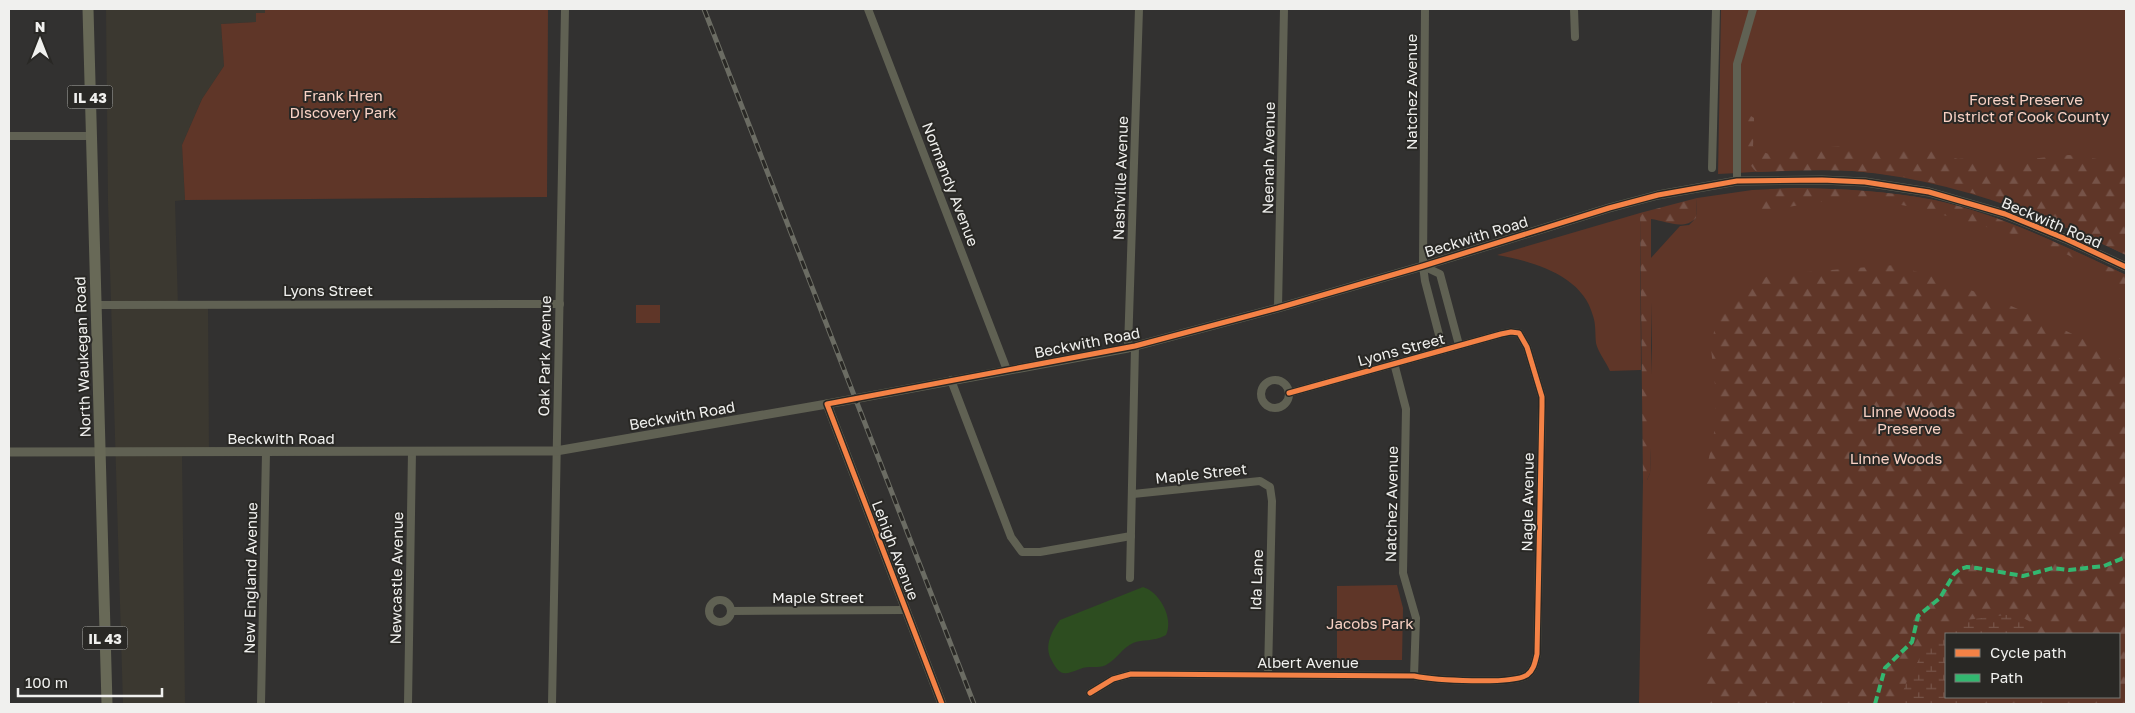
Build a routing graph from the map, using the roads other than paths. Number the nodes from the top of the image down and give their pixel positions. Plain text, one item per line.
1 (88, 9) edge
2 (565, 9) edge
3 (868, 9) edge
4 (1139, 9) edge
5 (1284, 9) edge
6 (1425, 9) edge
7 (1574, 9) edge
8 (1716, 9) edge
9 (1753, 9) edge
10 (1575, 37) dead end
11 (9, 136) edge
12 (90, 136) junction
13 (1712, 168) dead end
14 (1737, 181) junction
15 (1423, 266) junction
16 (2126, 268) edge
17 (560, 304) junction
18 (96, 305) junction
19 (1278, 308) junction
20 (1520, 333) joint
21 (1459, 345) junction
22 (1132, 347) junction
23 (1443, 350) junction
24 (1394, 363) junction
25 (1007, 370) junction
26 (952, 380) junction
27 (1289, 393) dead end
28 (827, 404) junction
29 (556, 450) junction
30 (412, 451) junction
31 (9, 452) edge
32 (100, 452) junction
33 (266, 452) junction
34 (1270, 487) joint
35 (1133, 494) junction
36 (1131, 536) junction
37 (1130, 578) dead end
38 (905, 610) junction
39 (731, 611) dead end
40 (1268, 674) junction
41 (1529, 674) joint
42 (1414, 676) junction
43 (1090, 693) dead end
44 (107, 704) edge
45 (261, 704) edge
46 (408, 704) edge
47 (552, 704) edge
48 (942, 704) edge

1 - 12 main road, North Waukegan Road / IL 43
2 - 17 street, Oak Park Avenue
3 - 25 street, Normandy Avenue
4 - 22 street, Nashville Avenue
5 - 19 street, Neenah Avenue
6 - 15 street, Natchez Avenue
7 - 10 street
8 - 13 street
9 - 14 street
11 - 12 street
12 - 18 main road, North Waukegan Road / IL 43
14 - 15 street, Beckwith Road
14 - 16 street, Beckwith Road
15 - 19 street, Beckwith Road
15 - 21 street
15 - 23 street, Natchez Avenue
17 - 18 street, Lyons Street
17 - 29 street, Oak Park Avenue
18 - 32 main road, North Waukegan Road / IL 43
19 - 22 street, Beckwith Road
20 - 21 street, Lyons Street
20 - 41 street, Nagle Avenue
21 - 23 street, Lyons Street
22 - 25 street, Beckwith Road
22 - 35 street, Nashville Avenue
23 - 24 street, Lyons Street
24 - 27 street, Lyons Street
24 - 42 street, Natchez Avenue
25 - 26 street, Beckwith Road
26 - 28 street, Beckwith Road
26 - 36 street
28 - 29 street, Beckwith Road
28 - 38 street, Lehigh Avenue
29 - 30 street, Beckwith Road
29 - 47 street, Oak Park Avenue
30 - 33 street, Beckwith Road
30 - 46 street, Newcastle Avenue
31 - 32 street, Beckwith Road
32 - 33 street, Beckwith Road
32 - 44 main road, North Waukegan Road / IL 43
33 - 45 street, New England Avenue
34 - 35 street, Maple Street
34 - 40 street, Ida Lane
35 - 36 street, Nashville Avenue
36 - 37 street, Nashville Avenue
38 - 39 street, Maple Street
38 - 48 street, Lehigh Avenue
40 - 42 street, Albert Avenue
40 - 43 street, Albert Avenue
41 - 42 street, Albert Avenue

